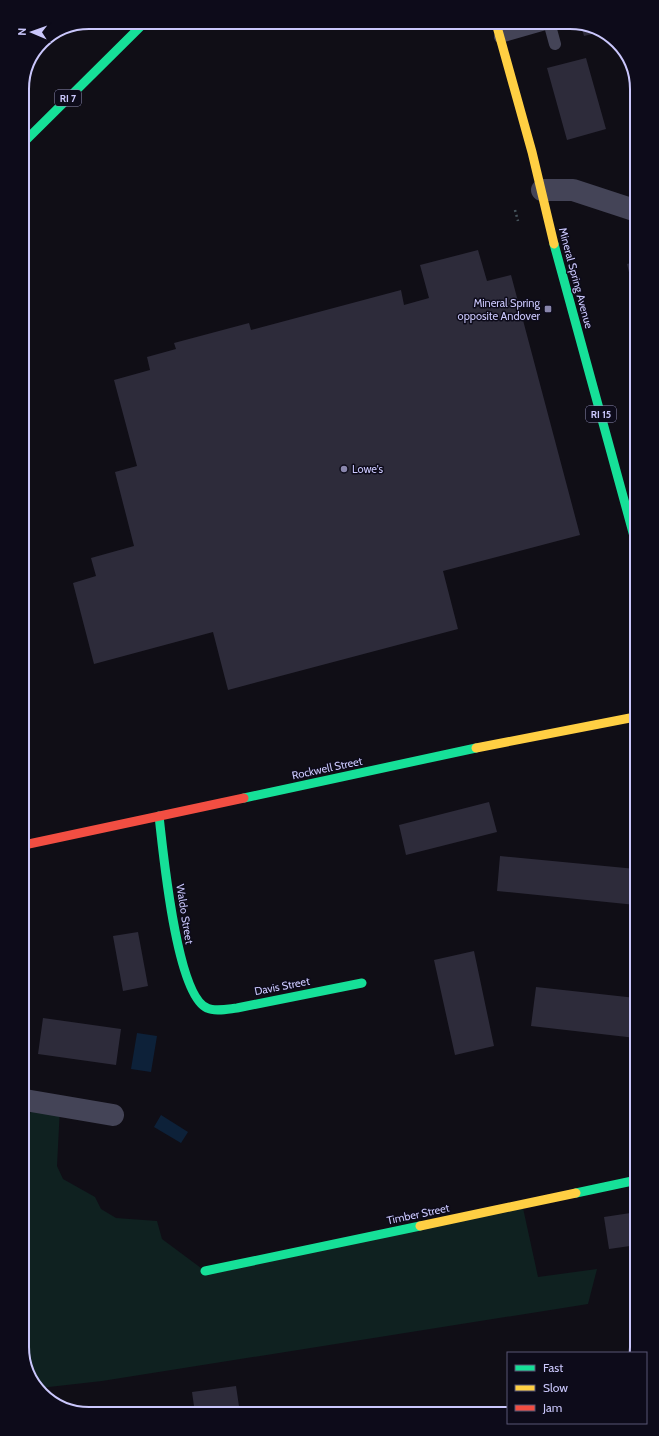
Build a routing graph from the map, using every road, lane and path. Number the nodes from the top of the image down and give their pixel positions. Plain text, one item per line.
1 (137, 29) edge
2 (498, 29) edge
3 (526, 29) edge
4 (551, 29) edge
5 (500, 37) junction
6 (555, 44) dead end
7 (29, 137) edge
8 (542, 190) junction
9 (630, 209) edge
10 (515, 210) dead end
11 (518, 221) dead end
12 (630, 522) edge
13 (630, 718) edge
14 (159, 816) junction
15 (29, 845) edge
16 (362, 983) dead end
17 (206, 1008) joint
18 (29, 1101) edge
19 (113, 1115) dead end
20 (630, 1181) edge
21 (205, 1271) dead end

1 - 7 street, RI 7
2 - 5 street, Mineral Spring Avenue / RI 15
3 - 5 lane
4 - 6 lane
5 - 8 street, Mineral Spring Avenue / RI 15
8 - 9 street
8 - 12 street, Mineral Spring Avenue / RI 15
10 - 11 path
13 - 14 street, Rockwell Street
14 - 15 street, Rockwell Street
14 - 17 street, Waldo Street
16 - 17 street, Davis Street
18 - 19 street
20 - 21 street, Timber Street

